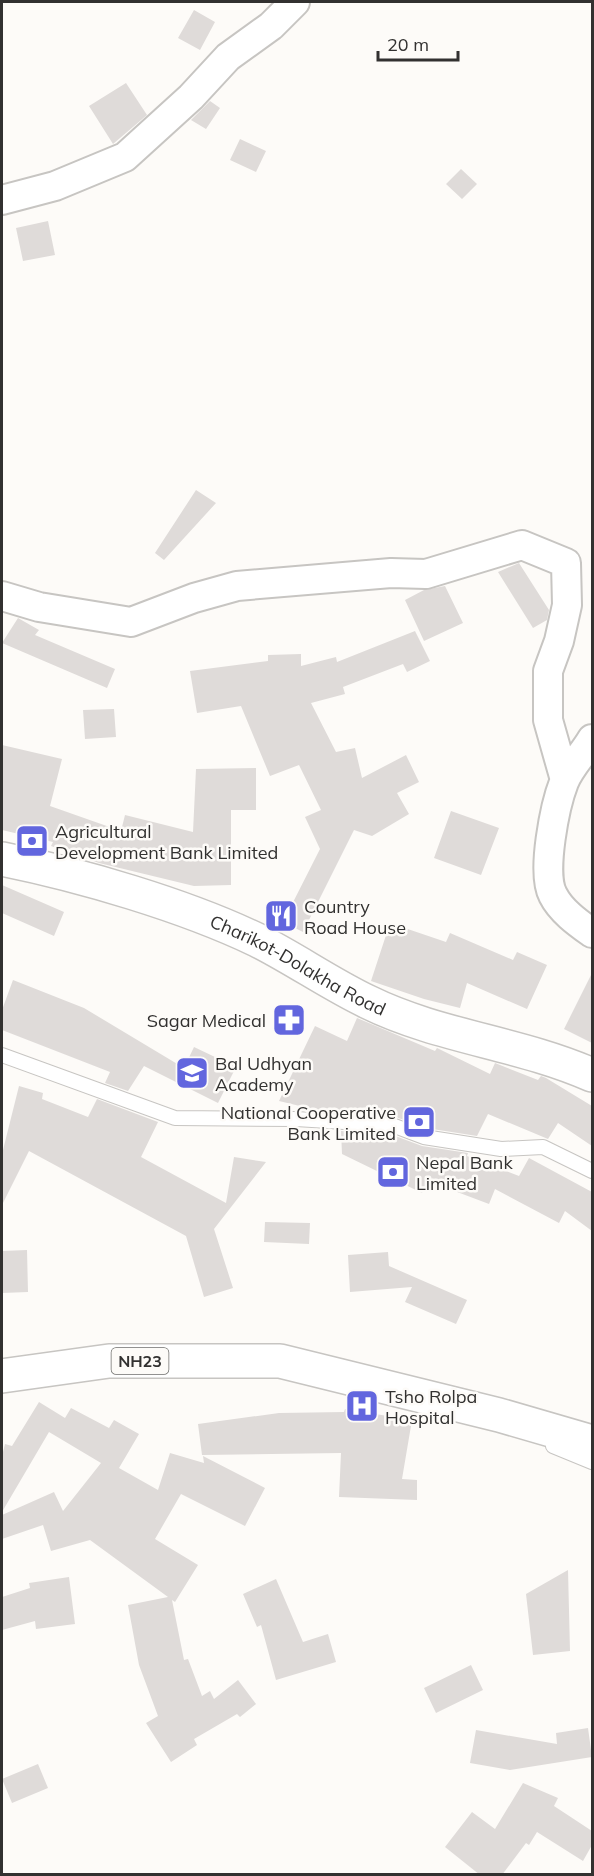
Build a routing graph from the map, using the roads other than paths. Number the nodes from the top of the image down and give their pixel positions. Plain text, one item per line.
1 (295, 2) edge
2 (2, 200) edge
3 (2, 596) edge
4 (592, 739) edge
5 (565, 780) junction
6 (2, 859) edge
7 (592, 933) edge
8 (2, 1055) edge
9 (592, 1075) edge
10 (592, 1171) edge
11 (2, 1376) edge
12 (499, 1415) junction
13 (592, 1442) edge
14 (592, 1462) edge

1 - 2 street
3 - 5 street
4 - 5 street
5 - 7 street
6 - 9 main road, Charikot-Dolakha Road
8 - 10 lane
11 - 12 main road, NH23
12 - 13 main road, NH23
12 - 14 lane

